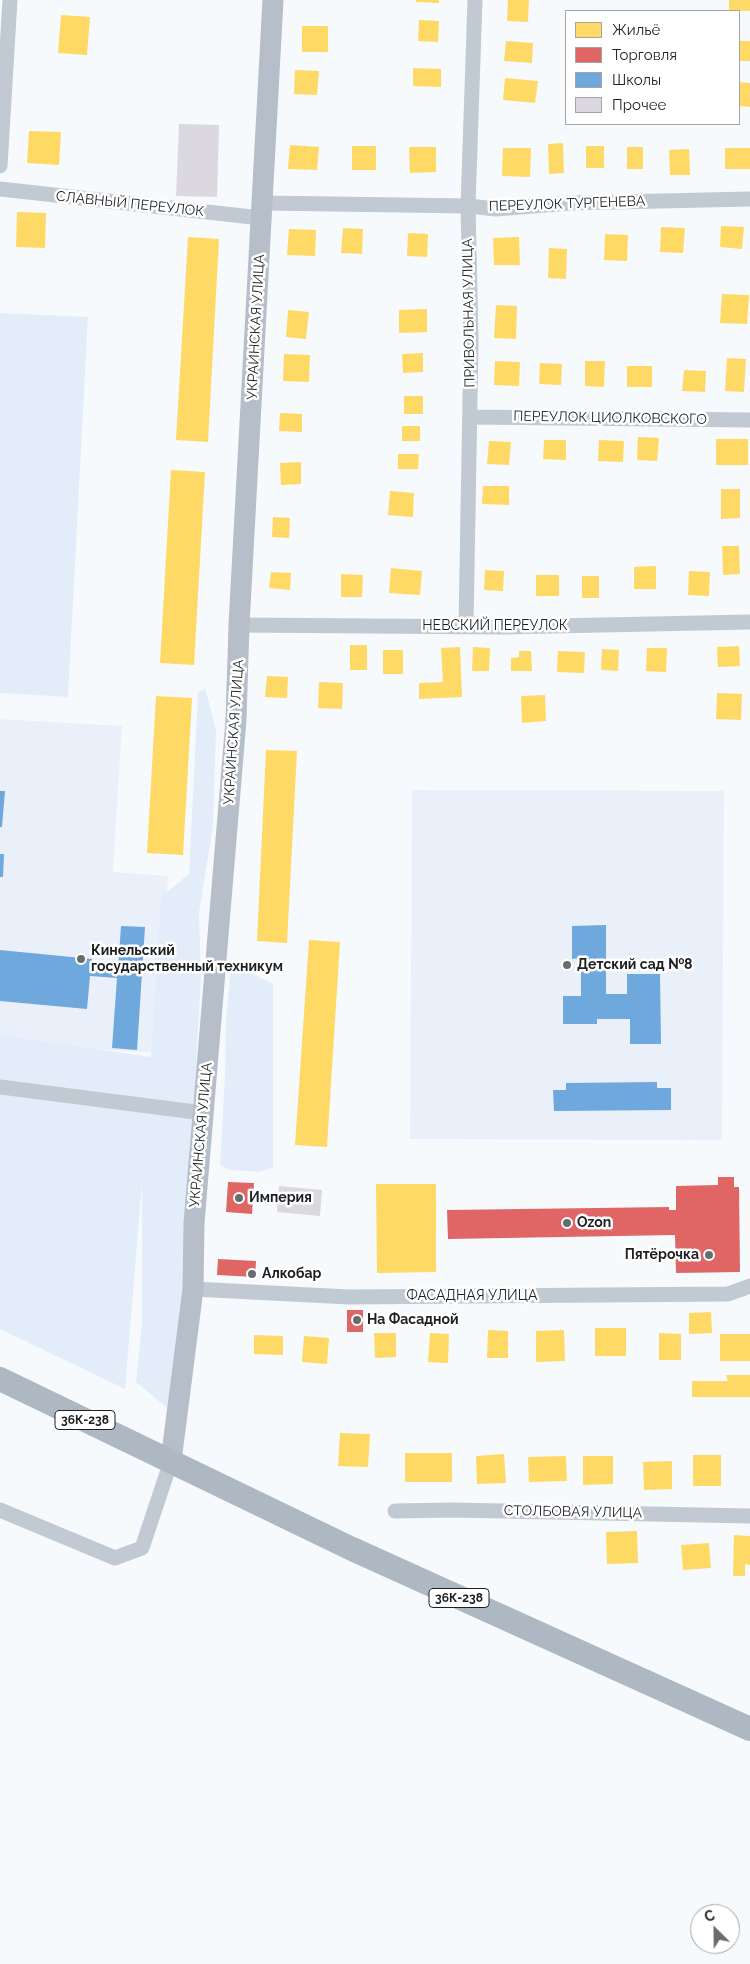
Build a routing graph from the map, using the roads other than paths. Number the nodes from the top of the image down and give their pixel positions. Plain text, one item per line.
1 (10, 0) edge
2 (273, 0) edge
3 (475, 0) edge
4 (0, 166) edge
5 (0, 189) edge
6 (750, 199) edge
7 (468, 206) junction
8 (262, 210) junction
9 (470, 416) junction
10 (750, 420) edge
11 (750, 622) edge
12 (240, 625) junction
13 (466, 626) junction
14 (0, 1087) edge
15 (203, 1113) junction
16 (750, 1286) edge
17 (193, 1289) junction
18 (0, 1380) edge
19 (171, 1461) junction
20 (0, 1510) edge
21 (395, 1511) dead end
22 (750, 1516) edge
23 (750, 1729) edge

1 - 4 street
2 - 8 main road, УКРАИНСКАЯ УЛИЦА
3 - 7 street, ПРИВОЛЬНАЯ УЛИЦА
5 - 8 street, СЛАВНЫЙ ПЕРЕУЛОК
6 - 7 street, ПЕРЕУЛОК ТУРГЕНЕВА
7 - 8 street, ПЕРЕУЛОК ТУРГЕНЕВА
7 - 9 street, ПРИВОЛЬНАЯ УЛИЦА
8 - 12 main road, УКРАИНСКАЯ УЛИЦА
9 - 10 street, ПЕРЕУЛОК ЦИОЛКОВСКОГО
9 - 13 street, ПРИВОЛЬНАЯ УЛИЦА
11 - 13 street, НЕВСКИЙ ПЕРЕУЛОК
12 - 13 street, НЕВСКИЙ ПЕРЕУЛОК
12 - 15 main road, УКРАИНСКАЯ УЛИЦА
14 - 15 street
15 - 17 main road, УКРАИНСКАЯ УЛИЦА
16 - 17 street, ФАСАДНАЯ УЛИЦА
17 - 19 main road, УКРАИНСКАЯ УЛИЦА
18 - 19 main road, 36К-238
19 - 20 street
19 - 23 main road, 36К-238
21 - 22 street, СТОЛБОВАЯ УЛИЦА

